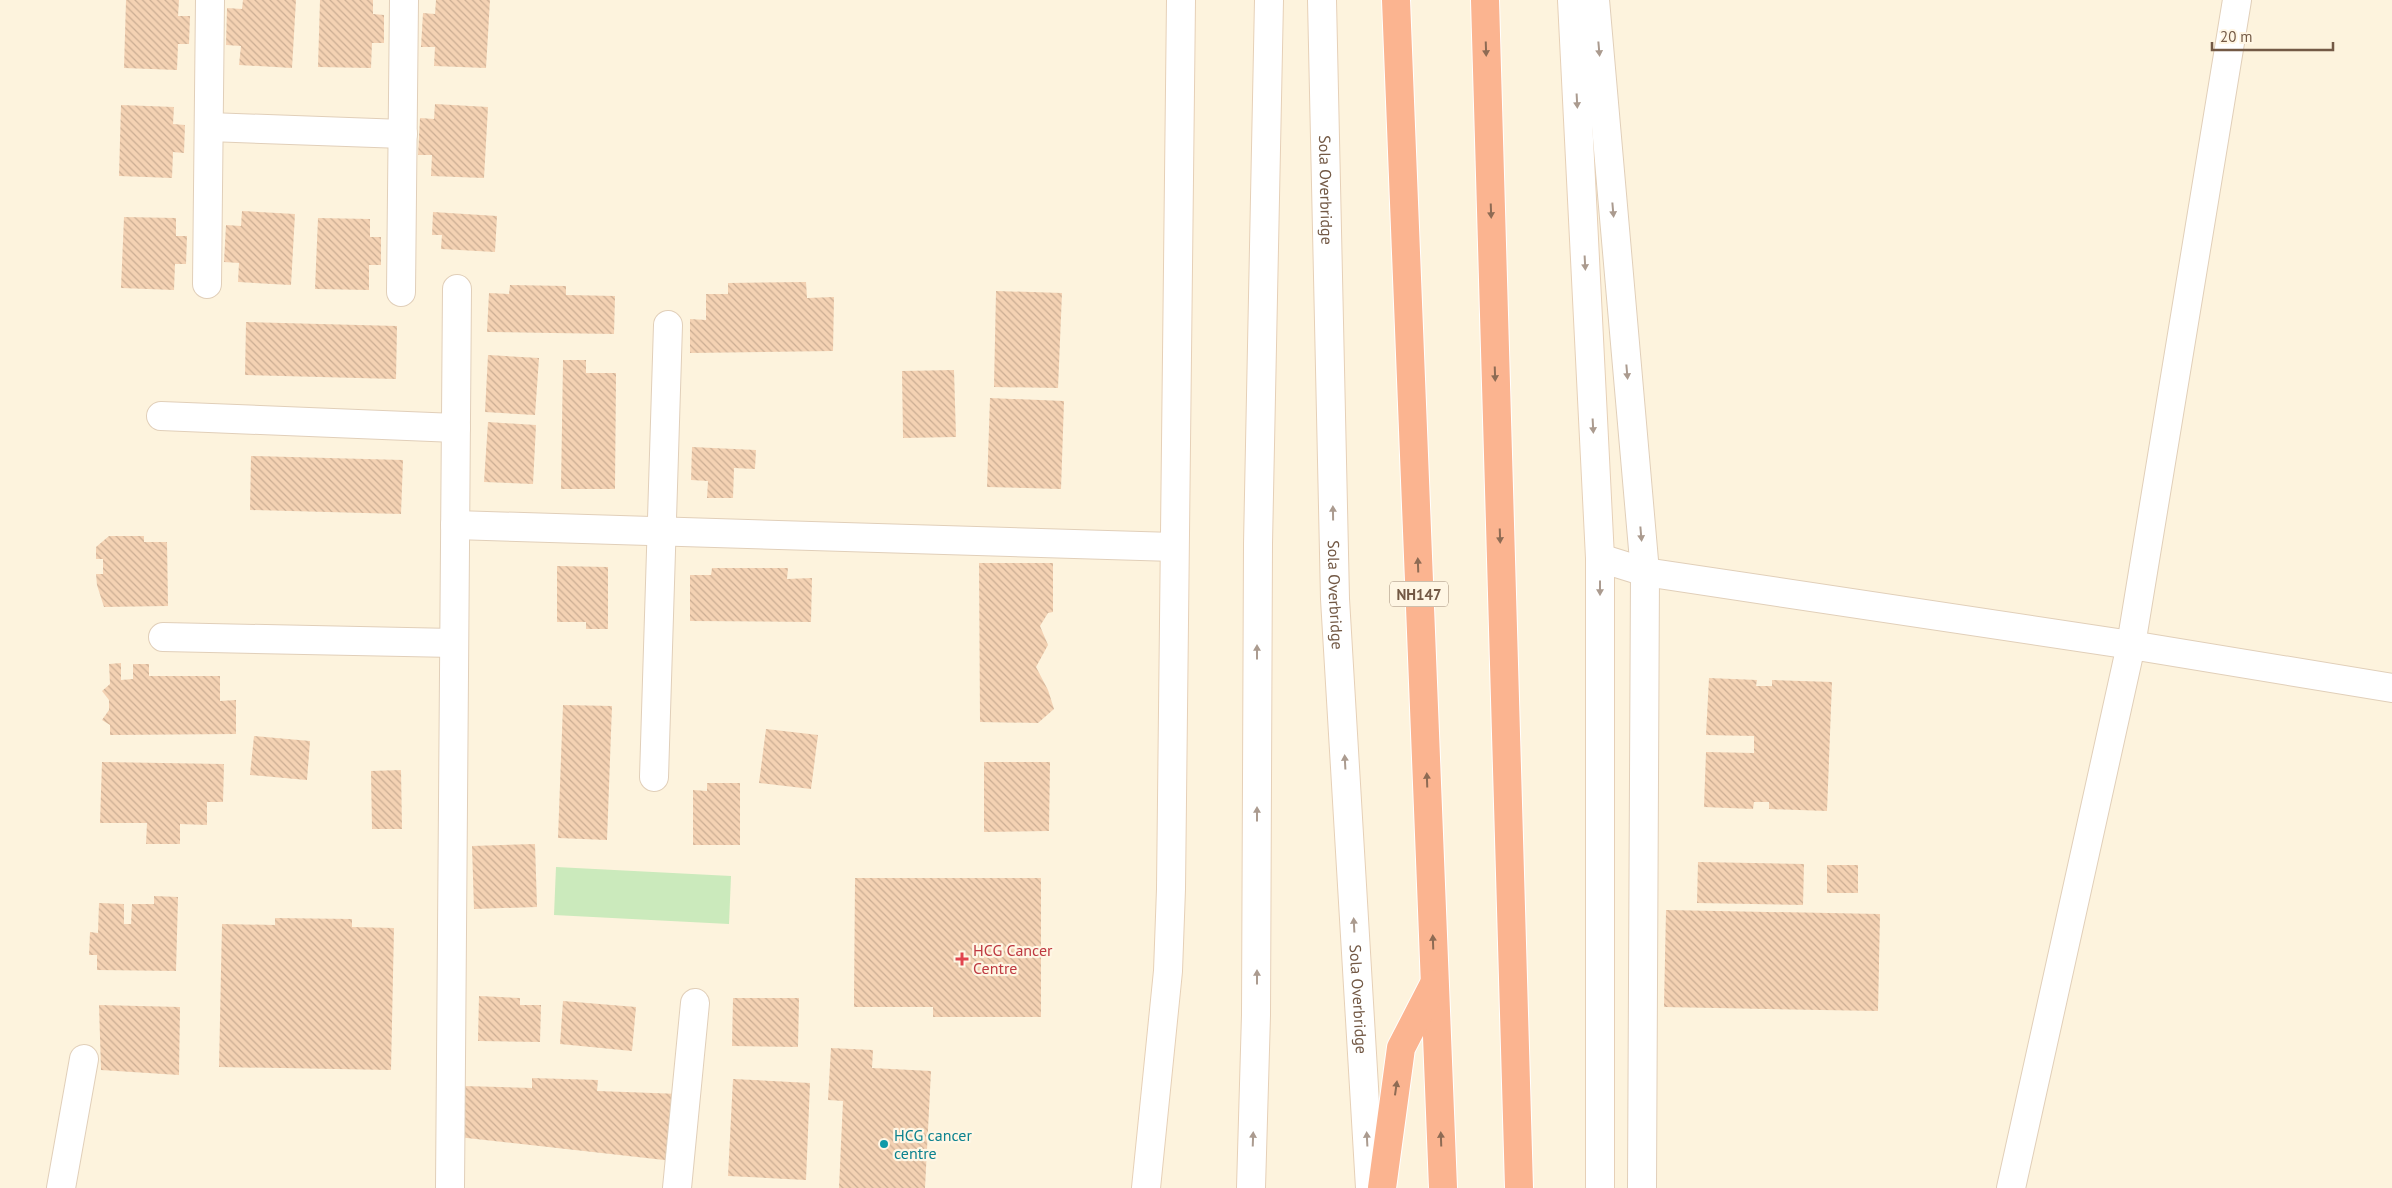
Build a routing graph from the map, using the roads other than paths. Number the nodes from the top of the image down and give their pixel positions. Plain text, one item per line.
1 (210, 0) edge
2 (404, 0) edge
3 (1181, 0) edge
4 (1269, 0) edge
5 (1322, 0) edge
6 (1396, 0) edge
7 (1485, 0) edge
8 (1572, 0) edge
9 (1595, 0) edge
10 (2237, 0) edge
11 (209, 127) junction
12 (403, 134) junction
13 (207, 284) dead end
14 (457, 289) dead end
15 (401, 292) dead end
16 (668, 325) dead end
17 (161, 416) dead end
18 (456, 428) junction
19 (456, 526) junction
20 (661, 532) junction
21 (1174, 547) junction
22 (1600, 558) junction
23 (1645, 572) junction
24 (163, 636) dead end
25 (454, 643) junction
26 (2131, 645) junction
27 (2392, 688) edge
28 (654, 777) dead end
29 (1435, 981) junction
30 (695, 1003) dead end
31 (84, 1059) dead end
32 (61, 1188) edge
33 (450, 1188) edge
34 (677, 1188) edge
35 (1146, 1188) edge
36 (1251, 1188) edge
37 (1370, 1188) edge
38 (1382, 1188) edge
39 (1443, 1188) edge
40 (1519, 1188) edge
41 (1600, 1188) edge
42 (1642, 1188) edge
43 (2011, 1188) edge

1 - 11 street
2 - 12 street
3 - 21 street
36 -> 4 street
37 -> 5 street, Sola Overbridge
29 -> 6 highway, NH147
7 -> 40 highway
8 -> 22 street
9 -> 23 street
10 - 26 street
11 - 12 street
11 - 13 street
12 - 15 street
14 - 18 street
16 - 20 street
17 - 18 street
18 - 19 street
19 - 20 street
19 - 25 street
20 - 21 street
20 - 28 street
21 - 35 street
22 - 23 street
22 -> 41 street
23 - 26 street
23 - 42 street
24 - 25 street
25 - 33 street
26 - 27 street
26 - 43 street
38 -> 29 highway
39 -> 29 highway, NH147
30 - 34 street
31 - 32 street

